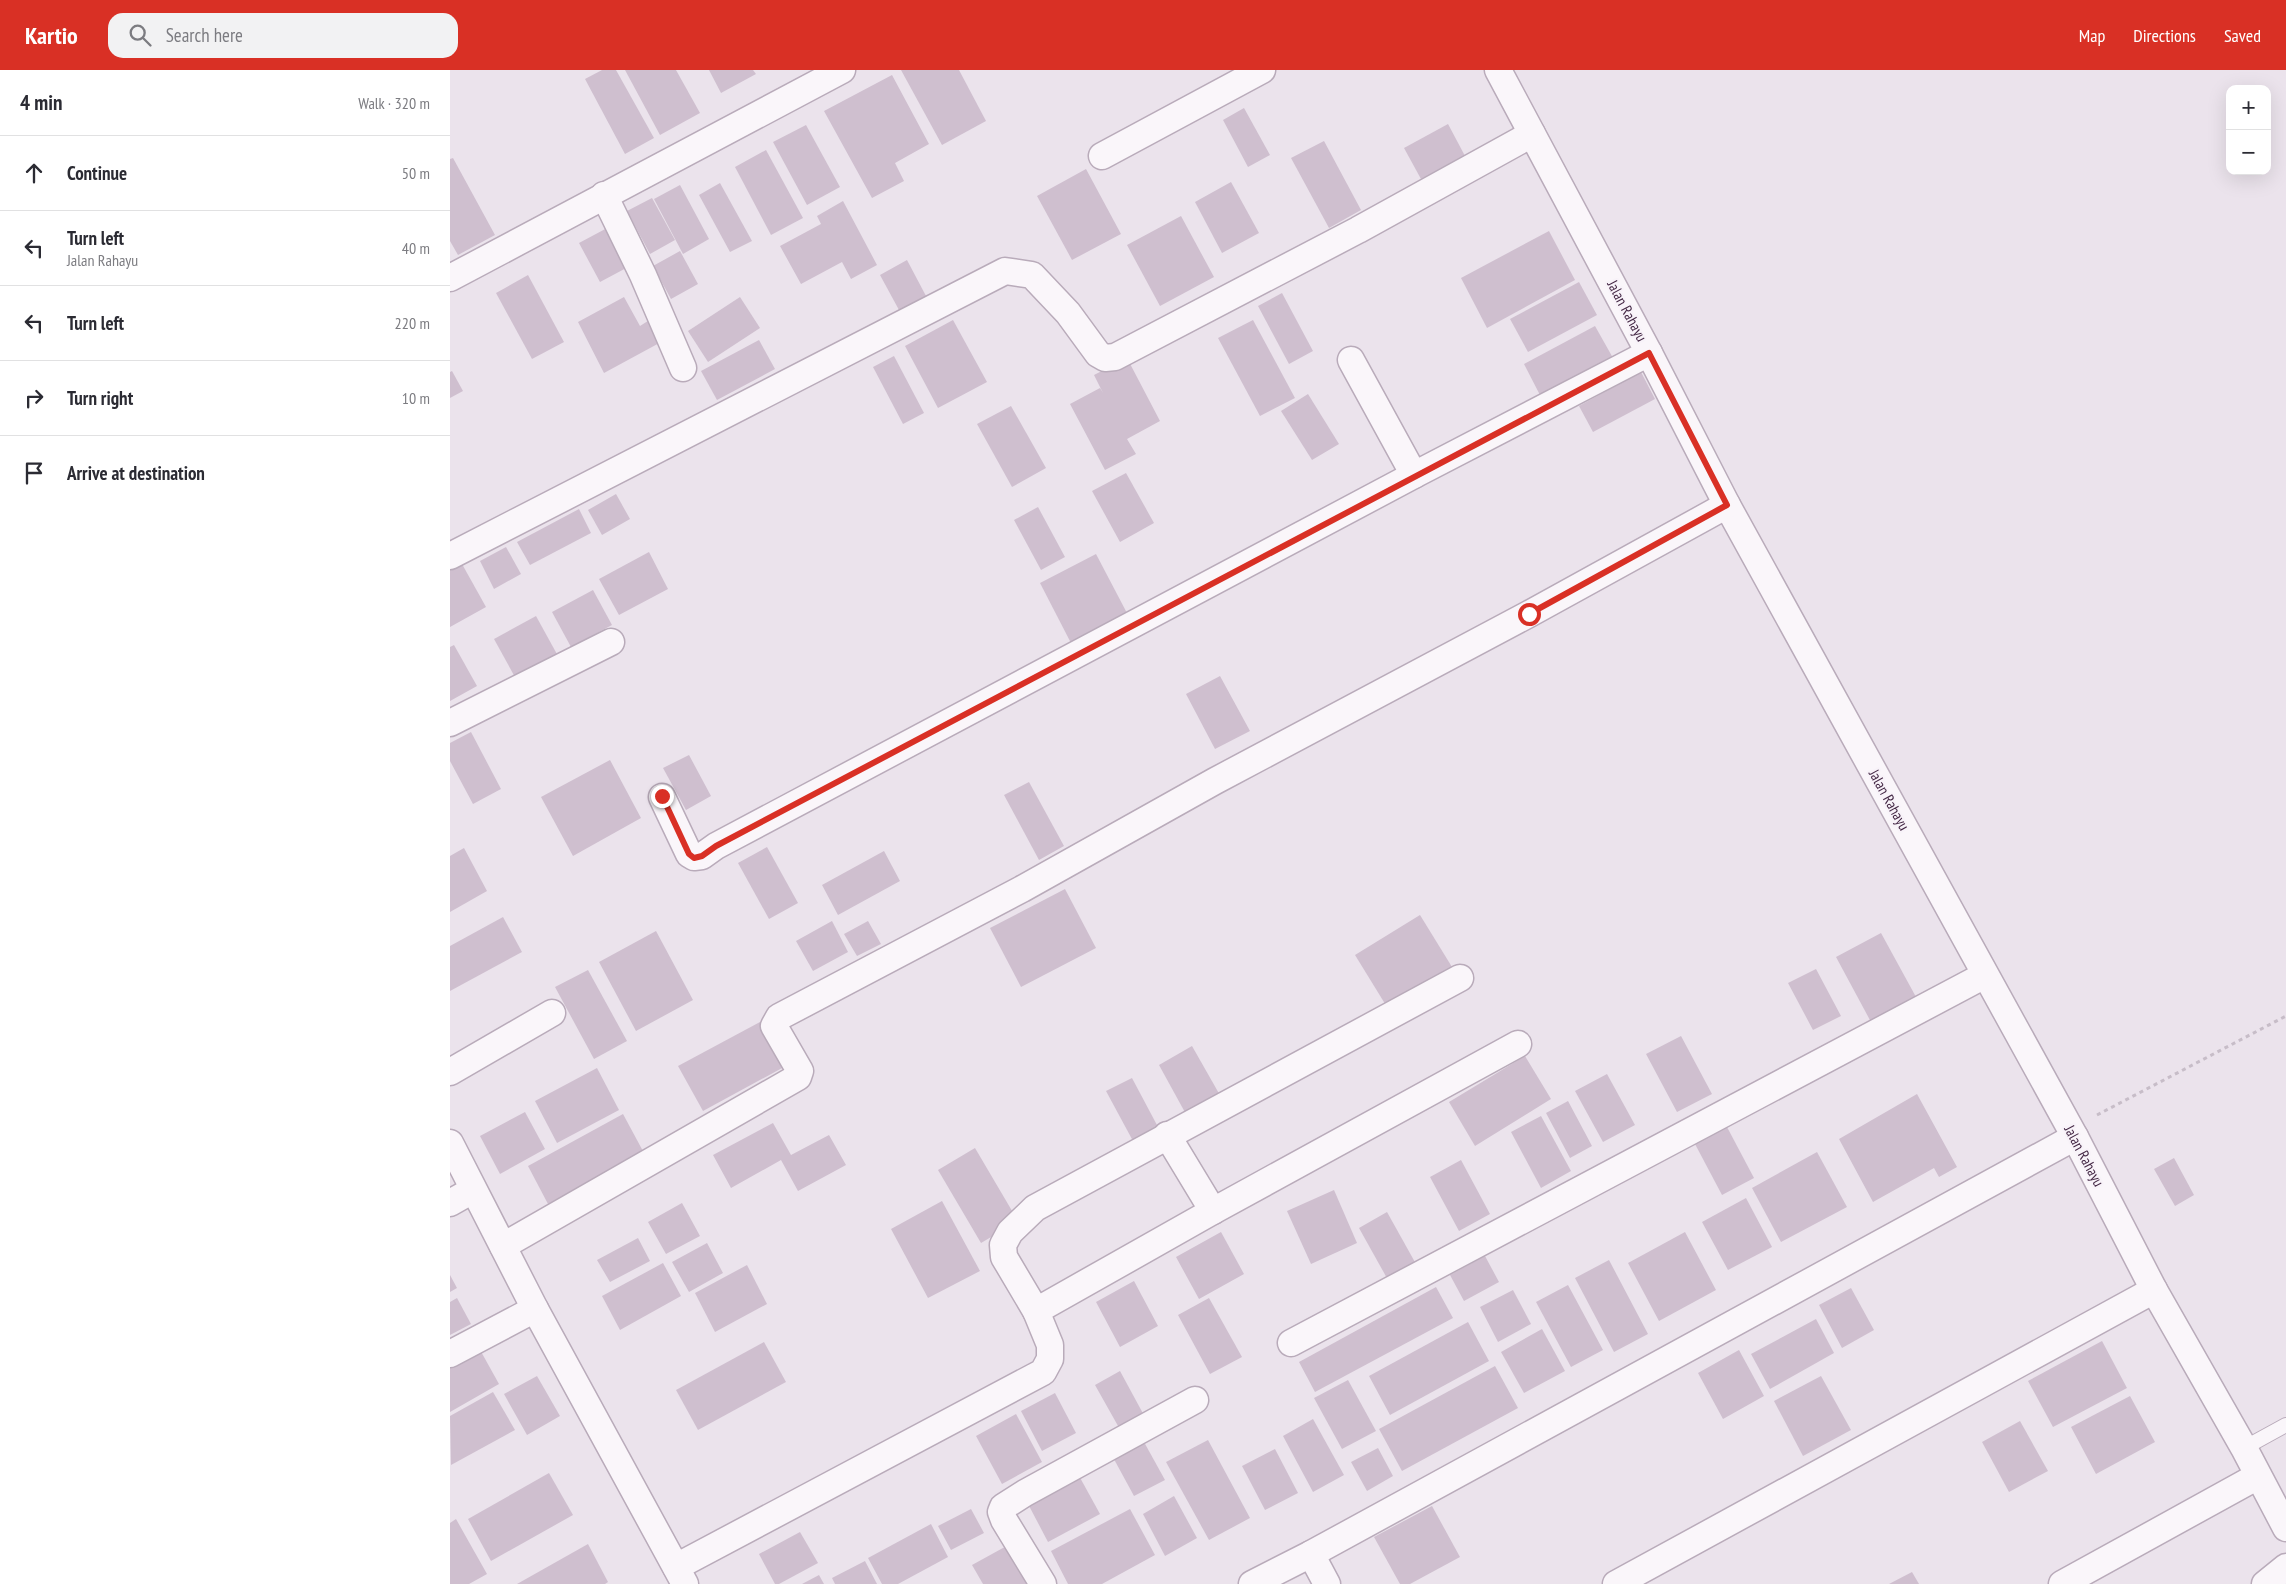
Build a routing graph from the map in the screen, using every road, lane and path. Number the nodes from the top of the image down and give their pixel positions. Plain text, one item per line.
1 (842, 70) edge
2 (1262, 70) edge
3 (1498, 70) edge
4 (1532, 134) junction
5 (1102, 156) dead end
6 (604, 195) junction
7 (450, 278) edge
8 (1649, 353) junction
9 (1351, 360) dead end
10 (683, 368) dead end
11 (1414, 475) junction
12 (1727, 505) junction
13 (450, 556) edge
14 (611, 642) dead end
15 (450, 723) edge
16 (662, 796) dead end
17 (1986, 975) junction
18 (1460, 978) dead end
19 (552, 1013) dead end
20 (2286, 1016) edge
21 (1518, 1044) dead end
22 (450, 1072) edge
23 (2072, 1133) junction
24 (1168, 1135) junction
25 (450, 1143) edge
26 (473, 1190) junction
27 (450, 1203) edge
28 (1213, 1211) junction
29 (503, 1246) junction
30 (2154, 1290) junction
31 (535, 1309) junction
32 (1036, 1311) junction
33 (1290, 1343) dead end
34 (450, 1354) edge
35 (1195, 1400) dead end
36 (2286, 1425) edge
37 (2244, 1448) junction
38 (2258, 1476) junction
39 (2286, 1528) edge
40 (1311, 1554) junction
41 (2286, 1567) edge
42 (681, 1575) edge
43 (1043, 1584) edge
44 (1252, 1584) edge
45 (1327, 1584) edge
46 (1616, 1584) edge
47 (2062, 1584) edge
48 (2265, 1584) edge

1 - 6 street
2 - 5 street
3 - 4 street, Jalan Rahayu
4 - 8 street, Jalan Rahayu
4 - 13 street
6 - 7 street
6 - 10 street
8 - 11 street
8 - 12 street, Jalan Rahayu
9 - 11 street
11 - 16 street
12 - 17 street, Jalan Rahayu
12 - 29 street
14 - 15 street
17 - 23 street, Jalan Rahayu
17 - 33 street
18 - 24 street
19 - 22 street
20 - 23 path
21 - 28 street
23 - 30 street, Jalan Rahayu
23 - 40 street
24 - 28 street
24 - 32 street
25 - 26 street
26 - 27 street
26 - 29 street
28 - 32 street
29 - 31 street
30 - 37 street, Jalan Rahayu
30 - 46 street
31 - 34 street
31 - 42 street
32 - 42 street
35 - 43 street
36 - 37 lane
37 - 38 street, Jalan Rahayu
38 - 39 street, Jalan Rahayu
38 - 47 street
40 - 44 street
40 - 45 street
41 - 48 street

